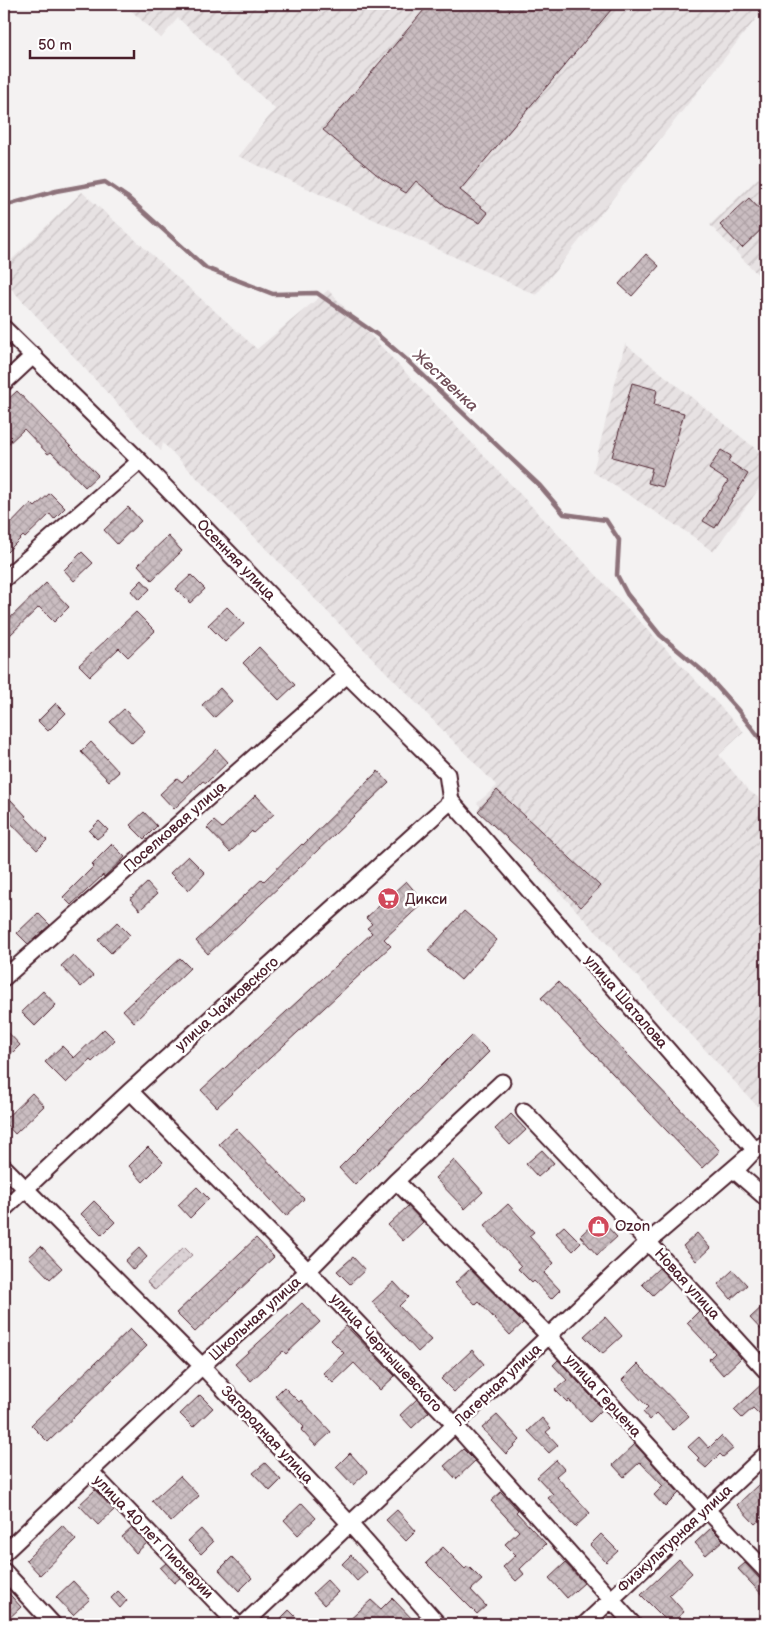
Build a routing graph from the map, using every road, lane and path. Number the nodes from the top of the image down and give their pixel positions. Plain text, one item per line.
1 (4, 328) edge
2 (34, 355) junction
3 (4, 384) edge
4 (140, 461) junction
5 (4, 579) edge
6 (347, 675) junction
7 (451, 801) junction
8 (4, 978) edge
9 (502, 1082) dead end
10 (130, 1091) junction
11 (524, 1111) dead end
12 (761, 1146) edge
13 (4, 1167) edge
14 (396, 1180) junction
15 (26, 1188) junction
16 (766, 1198) edge
17 (4, 1209) edge
18 (648, 1242) junction
19 (308, 1271) junction
20 (549, 1336) junction
21 (202, 1366) junction
22 (766, 1370) edge
23 (455, 1425) junction
24 (766, 1454) edge
25 (90, 1470) junction
26 (707, 1510) junction
27 (350, 1524) junction
28 (4, 1553) edge
29 (4, 1571) edge
30 (766, 1572) edge
31 (610, 1601) junction
32 (53, 1624) edge
33 (237, 1624) edge
34 (244, 1624) edge
35 (438, 1624) edge
36 (585, 1624) edge
37 (633, 1624) edge

1 - 2 street, Осенняя улица
2 - 3 street
2 - 4 street, Осенняя улица
4 - 5 street
4 - 6 street, Осенняя улица
6 - 7 street, Осенняя улица
6 - 8 street, Поселковая улица
7 - 10 street, улица Чайковского
7 - 12 street, улица Шаталова
9 - 14 street, Школьная улица
10 - 15 street, улица Чайковского
10 - 19 street, улица Чернышевского
11 - 18 street, Новая улица
12 - 16 street
12 - 18 street, Лагерная улица
13 - 15 street, Загородная улица
14 - 19 street, Школьная улица
14 - 20 street, улица Герцена
15 - 17 street, улица Чайковского
15 - 21 street, Загородная улица
18 - 20 street, Лагерная улица
18 - 22 street, Новая улица
19 - 21 street, Школьная улица
19 - 23 street, улица Чернышевского
20 - 23 street, Лагерная улица
20 - 26 street, улица Герцена
21 - 25 street, Школьная улица
21 - 27 street, Загородная улица
23 - 27 street, Лагерная улица
23 - 31 street, улица Чернышевского
24 - 26 street, Физкультурная улица
25 - 28 street, Школьная улица
25 - 33 street, улица 40 лет Пионерии
26 - 30 street, улица Герцена
26 - 31 street, Физкультурная улица
27 - 34 street, Лагерная улица
27 - 35 street, Загородная улица
29 - 32 street
31 - 36 street, Физкультурная улица
31 - 37 street, улица Чернышевского

